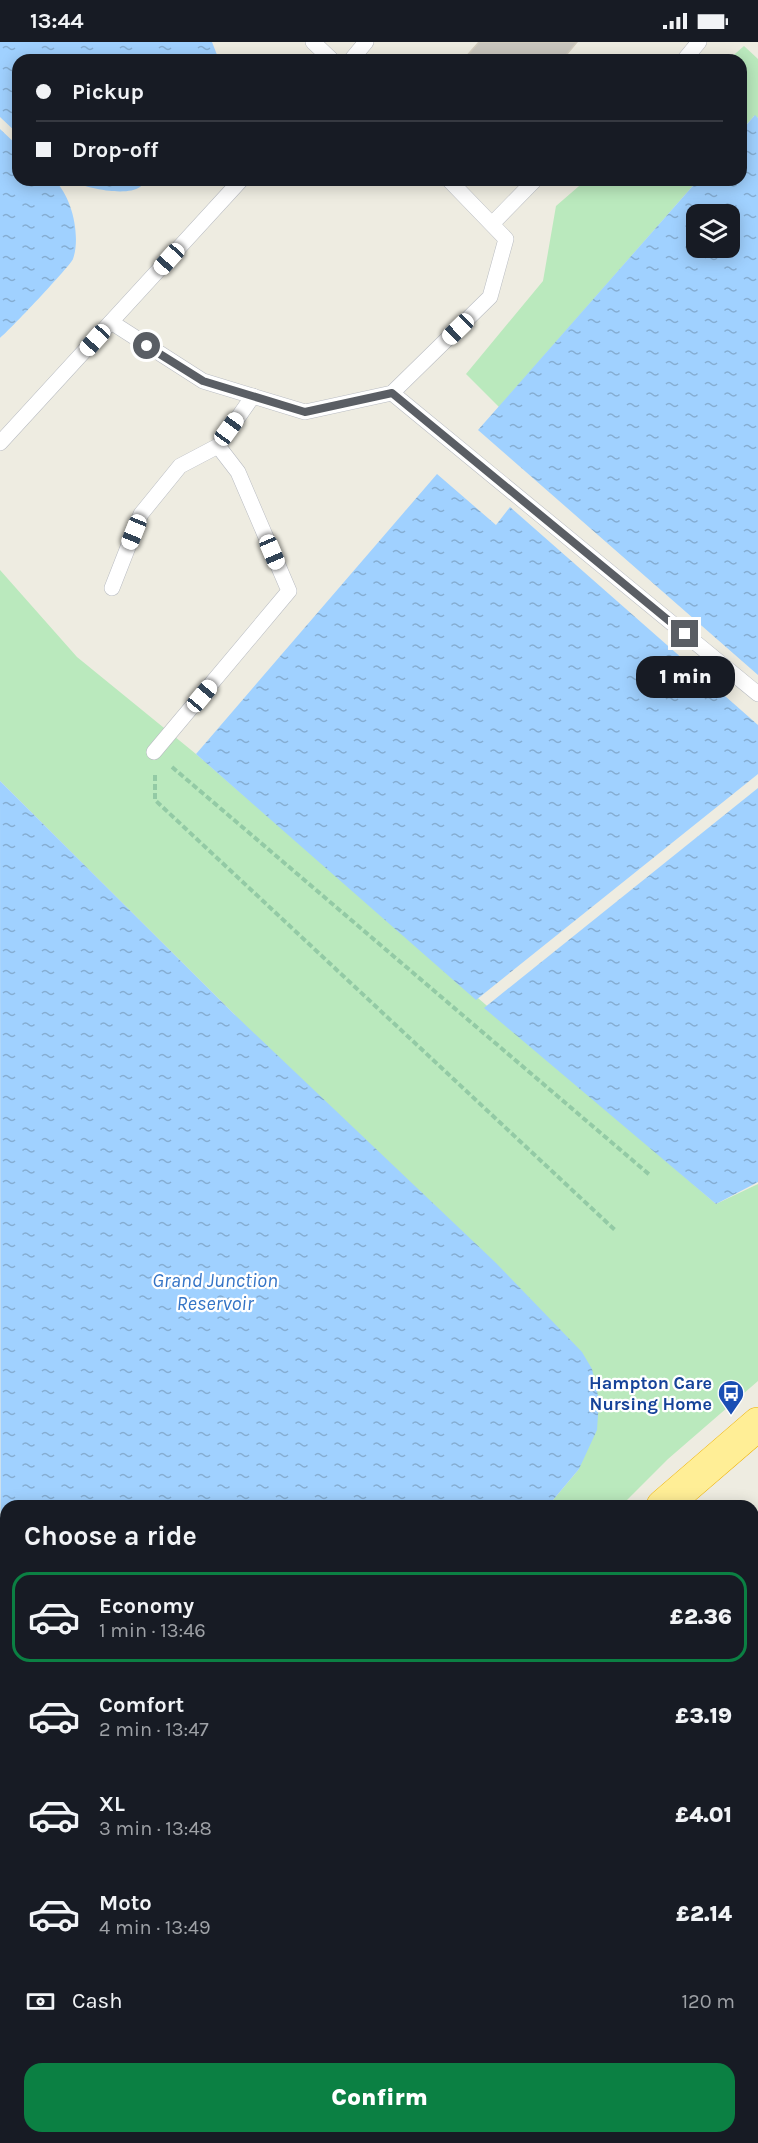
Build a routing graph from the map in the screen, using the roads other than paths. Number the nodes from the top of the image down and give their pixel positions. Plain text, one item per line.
1 (313, 42) edge
2 (366, 42) edge
3 (699, 42) edge
4 (326, 54) edge
5 (356, 54) edge
6 (689, 54) edge
7 (236, 186) edge
8 (455, 186) edge
9 (529, 186) edge
10 (492, 224) junction
11 (111, 322) junction
12 (392, 393) junction
13 (253, 396) junction
14 (0, 443) edge
15 (218, 446) junction
16 (112, 588) dead end
17 (758, 694) edge
18 (154, 752) road end
19 (758, 1424) edge
20 (674, 1500) edge

1 - 4 lane
2 - 5 lane
3 - 6 lane
7 - 11 lane
8 - 10 lane
9 - 10 lane
10 - 12 lane
11 - 13 lane
11 - 14 lane
12 - 13 lane
12 - 17 lane
13 - 15 lane
15 - 16 lane
15 - 18 lane
19 - 20 highway

